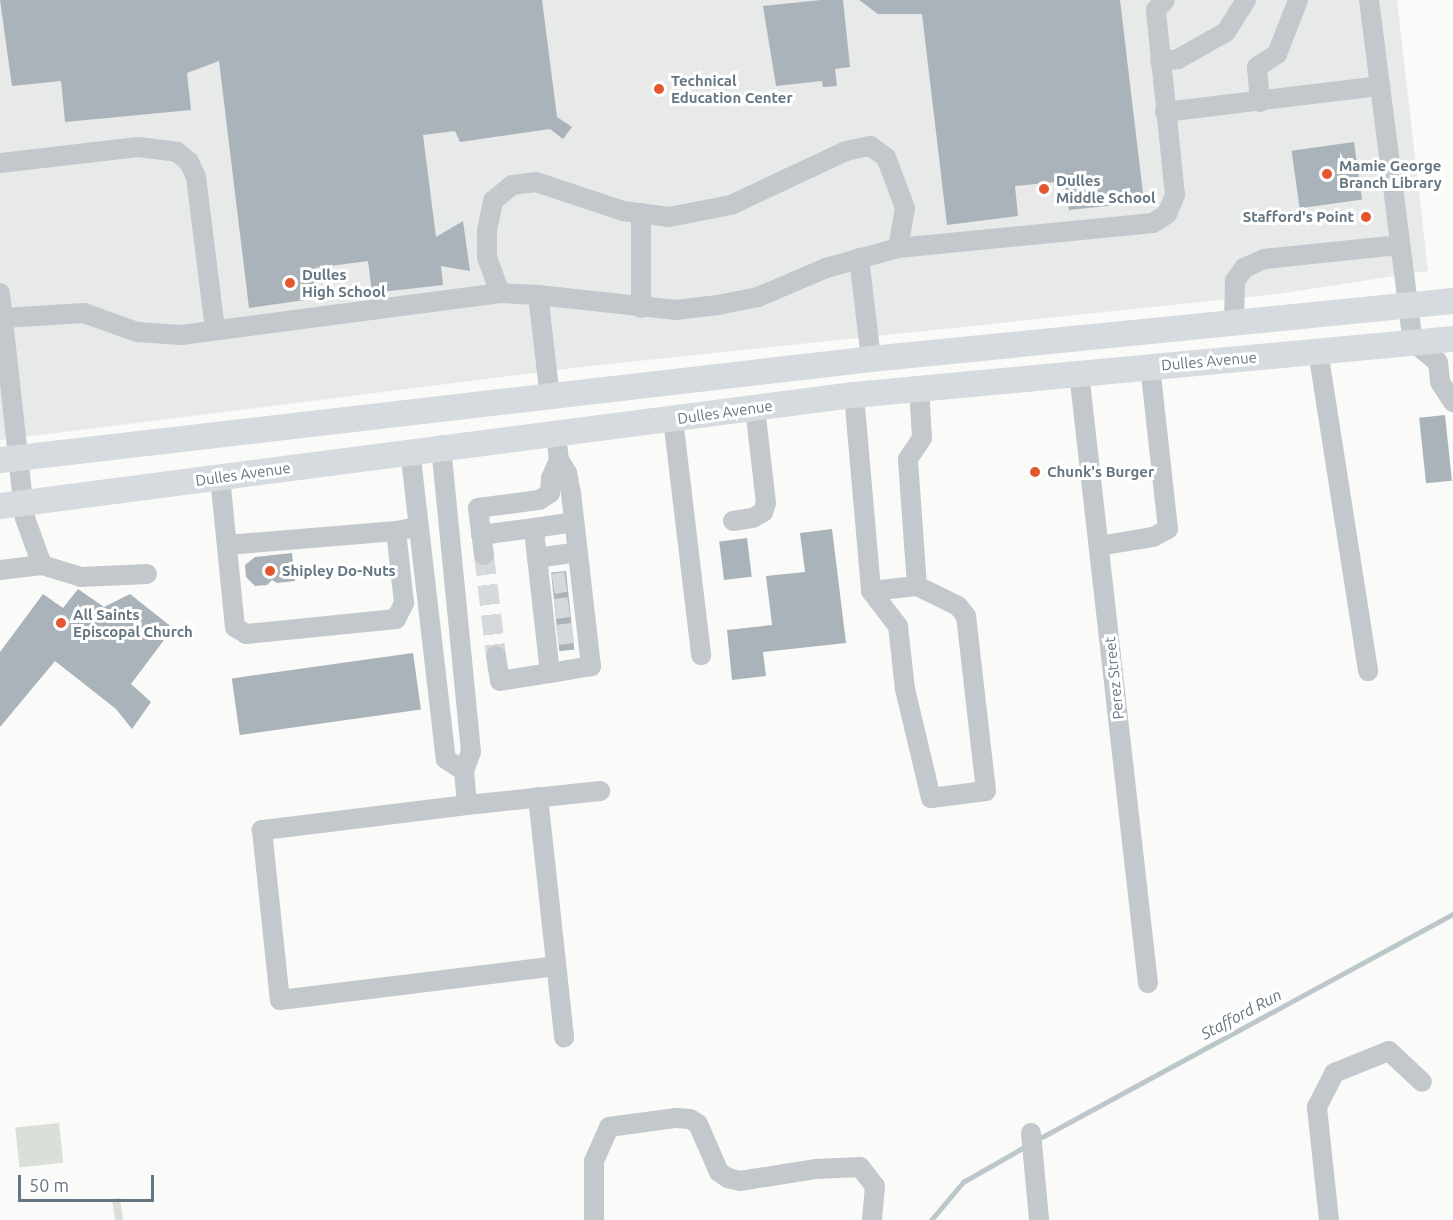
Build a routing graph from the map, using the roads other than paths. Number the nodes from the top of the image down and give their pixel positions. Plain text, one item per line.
1 (1165, 0) edge
2 (1246, 0) edge
3 (1298, 0) edge
4 (1369, 0) edge
5 (1160, 61) junction
6 (1380, 86) junction
7 (1260, 102) junction
8 (1165, 112) junction
9 (0, 163) edge
10 (641, 213) junction
11 (1401, 245) junction
12 (898, 248) junction
13 (859, 258) junction
14 (0, 293) edge
15 (500, 293) junction
16 (538, 296) junction
17 (1453, 301) edge
18 (1407, 307) junction
19 (641, 308) junction
20 (3, 318) junction
21 (1234, 324) junction
22 (215, 330) junction
23 (1453, 339) edge
24 (1413, 342) junction
25 (1318, 351) junction
26 (871, 359) junction
27 (1150, 366) junction
28 (1079, 373) junction
29 (919, 388) junction
30 (854, 395) junction
31 (550, 398) junction
32 (1453, 402) edge
33 (755, 408) junction
34 (673, 419) junction
35 (556, 433) junction
36 (441, 446) junction
37 (410, 450) junction
38 (9, 460) edge
39 (559, 460) junction
40 (220, 477) junction
41 (11, 504) edge
42 (733, 521) dead end
43 (574, 522) junction
44 (417, 527) junction
45 (534, 528) junction
46 (396, 531) junction
47 (482, 535) junction
48 (227, 544) junction
49 (1099, 546) junction
50 (578, 552) junction
51 (484, 555) tunnel mouth
52 (537, 558) junction
53 (42, 566) junction
54 (0, 570) edge
55 (147, 574) dead end
56 (560, 583) junction
57 (917, 586) junction
58 (871, 591) junction
59 (563, 607) junction
60 (566, 634) junction
61 (701, 655) dead end
62 (496, 656) tunnel mouth
63 (1368, 671) dead end
64 (550, 673) junction
65 (464, 771) junction
66 (600, 791) dead end
67 (538, 797) junction
68 (467, 805) junction
69 (555, 966) junction
70 (1148, 983) dead end
71 (564, 1038) dead end
72 (1422, 1082) dead end
73 (1031, 1133) dead end
74 (594, 1220) edge
75 (872, 1220) edge
76 (1039, 1220) edge
77 (1329, 1220) edge

1 - 5 street
2 - 5 street
3 - 7 street
4 - 6 street
5 - 8 street
6 - 7 street
6 - 11 street
7 - 8 street
8 - 12 street
9 - 22 street
10 - 12 street
10 - 15 street
10 - 19 street
11 - 18 street
11 - 21 street
12 - 13 street
13 - 19 street
13 - 26 street
14 - 20 street
15 - 16 street
15 - 22 street
16 - 19 street
16 - 31 street
17 - 18 main road
18 - 21 main road
18 - 24 street
20 - 22 street
20 - 38 street
21 - 26 main road
21 - 28 main road
23 - 24 main road, Dulles Avenue
24 - 25 main road, Dulles Avenue
24 - 32 street
25 - 27 main road, Dulles Avenue
25 - 63 street
26 - 31 main road
27 - 28 main road, Dulles Avenue
27 - 49 street
28 - 29 main road, Dulles Avenue
28 - 49 street, Perez Street
29 - 30 main road, Dulles Avenue
29 - 57 street
30 - 33 main road, Dulles Avenue
30 - 58 street
31 - 38 main road
33 - 34 main road, Dulles Avenue
33 - 42 street
34 - 35 main road, Dulles Avenue
34 - 61 street
35 - 36 main road, Dulles Avenue
35 - 39 street
36 - 37 main road, Dulles Avenue
36 - 65 street
37 - 40 main road, Dulles Avenue
37 - 44 street
38 - 41 street
39 - 43 street
39 - 47 street
40 - 41 main road, Dulles Avenue
40 - 48 street
41 - 53 street
43 - 45 street
43 - 50 street
44 - 46 street
44 - 65 street
45 - 47 street
45 - 52 street
46 - 48 street
46 - 48 street
47 - 51 street
49 - 70 street, Perez Street
50 - 52 street
50 - 56 street
52 - 56 street
53 - 54 street
53 - 55 street
56 - 59 street
56 - 59 street
57 - 58 street
57 - 58 street
59 - 60 street
59 - 60 street
60 - 64 street
60 - 64 street
62 - 64 street
65 - 68 street
66 - 67 street
67 - 68 street
67 - 69 street
68 - 69 street
69 - 71 street
72 - 77 street
73 - 76 street
74 - 75 street

